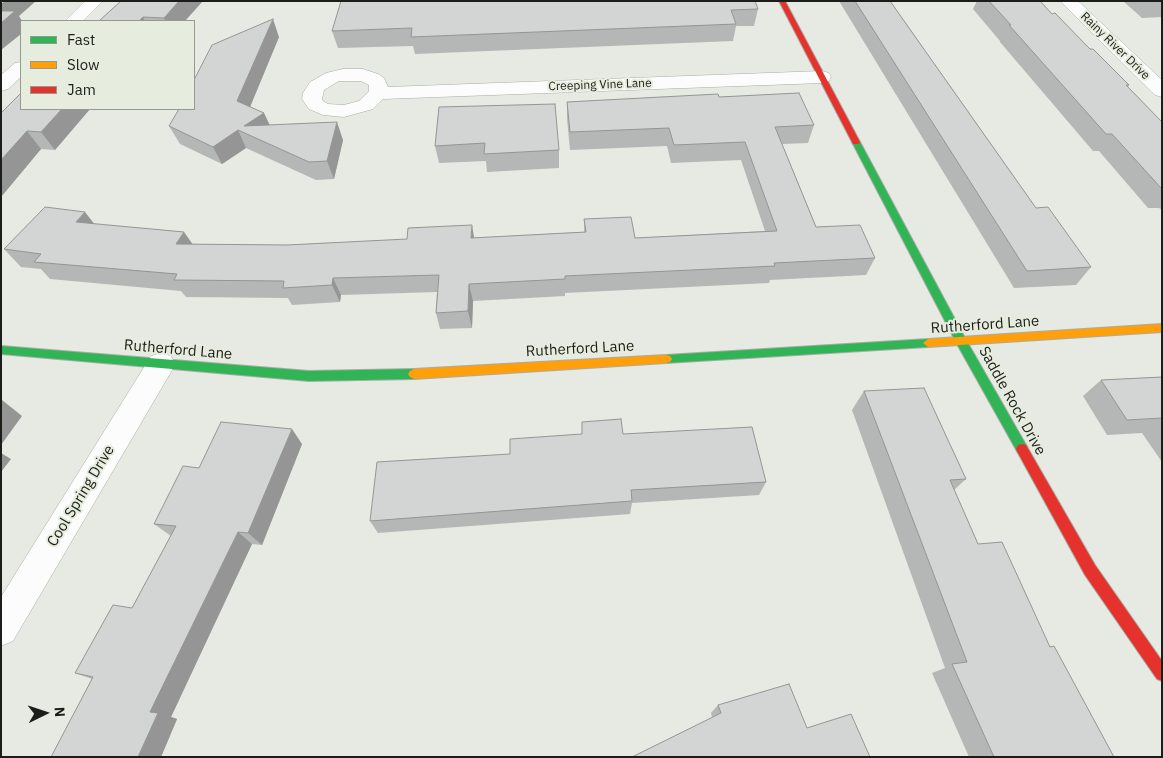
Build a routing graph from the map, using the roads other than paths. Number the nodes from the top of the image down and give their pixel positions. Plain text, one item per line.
1 (95, 1) edge
2 (782, 1) edge
3 (1068, 1) edge
4 (74, 20) edge
5 (20, 68) edge
6 (822, 77) junction
7 (1, 85) edge
8 (1162, 91) edge
9 (378, 93) dead end
10 (1162, 328) edge
11 (961, 342) junction
12 (1, 350) edge
13 (162, 364) junction
14 (1, 629) edge
15 (1162, 674) edge

1 - 4 street
2 - 6 street, Saddle Rock Drive
3 - 8 street, Rainy River Drive
5 - 7 street
6 - 9 street, Creeping Vine Lane
6 - 11 street, Saddle Rock Drive
10 - 11 street, Rutherford Lane
11 - 13 street, Rutherford Lane
11 - 15 street, Saddle Rock Drive
12 - 13 street, Rutherford Lane
13 - 14 street, Cool Spring Drive

